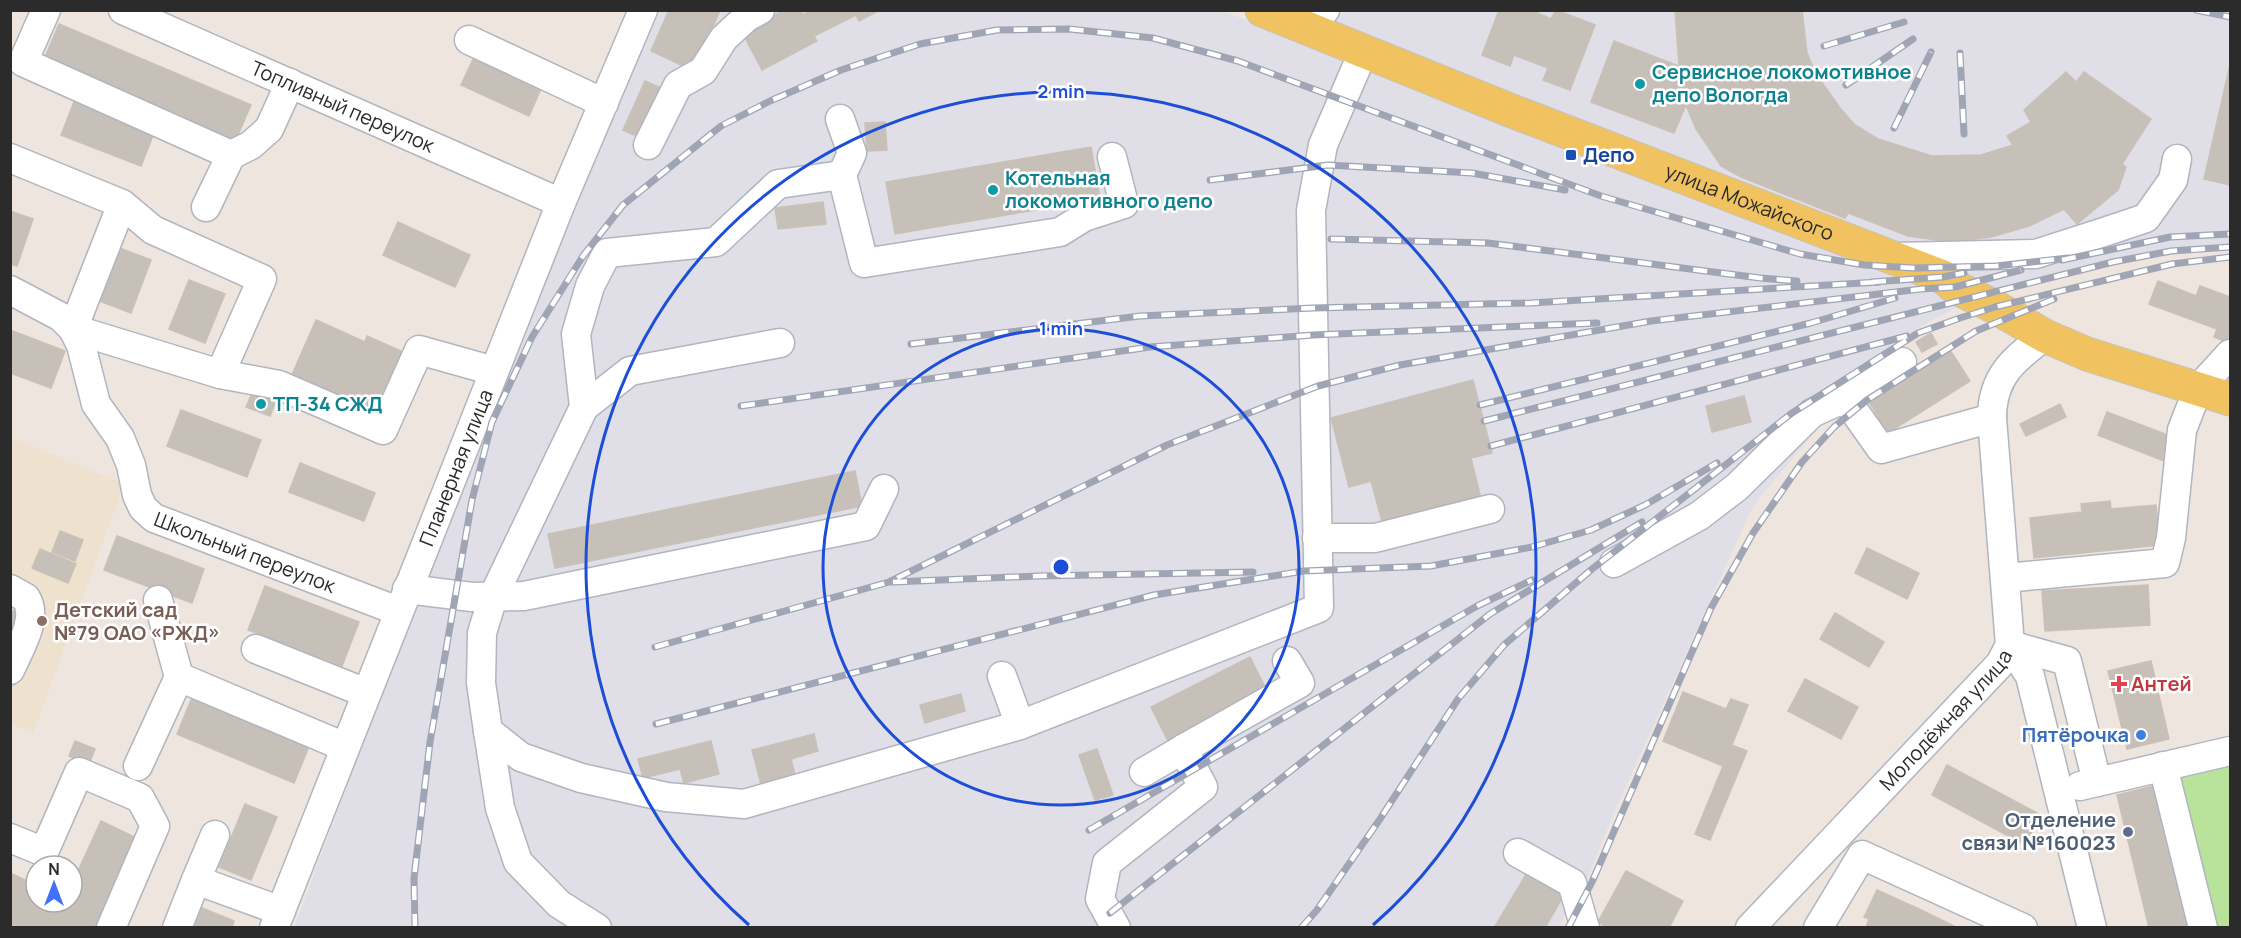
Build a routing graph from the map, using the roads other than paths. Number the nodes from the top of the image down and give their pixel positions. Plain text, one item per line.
1 (46, 10) edge
2 (123, 10) edge
3 (643, 10) edge
4 (760, 10) edge
5 (1262, 10) edge
6 (1316, 19) edge
7 (469, 40) dead end
8 (1364, 50) junction
9 (290, 84) junction
10 (604, 103) junction
11 (840, 119) dead end
12 (648, 145) dead end
13 (231, 155) junction
14 (1112, 157) dead end
15 (10, 158) edge
16 (2177, 159) dead end
17 (842, 175) junction
18 (561, 203) junction
19 (122, 204) junction
20 (206, 207) dead end
21 (1892, 257) junction
22 (10, 290) edge
23 (73, 329) junction
24 (2045, 336) junction
25 (780, 343) dead end
26 (2230, 354) edge
27 (1902, 362) dead end
28 (494, 371) junction
29 (220, 374) junction
30 (2198, 389) junction
31 (1845, 398) junction
32 (2230, 399) edge
33 (584, 407) junction
34 (1992, 418) junction
35 (884, 489) dead end
36 (1490, 509) dead end
37 (1317, 538) junction
38 (1614, 563) dead end
39 (2005, 578) junction
40 (10, 589) edge
41 (494, 597) junction
42 (158, 600) dead end
43 (403, 600) junction
44 (2010, 645) junction
45 (256, 649) dead end
46 (1287, 661) dead end
47 (10, 670) edge
48 (1002, 676) dead end
49 (179, 677) junction
50 (366, 693) junction
51 (1020, 725) junction
52 (488, 731) junction
53 (345, 747) junction
54 (1184, 749) junction
55 (2230, 751) edge
56 (138, 766) dead end
57 (2163, 766) junction
58 (1144, 772) dead end
59 (2097, 782) junction
60 (2058, 792) junction
61 (215, 835) dead end
62 (10, 838) edge
63 (1518, 854) dead end
64 (196, 880) junction
65 (278, 919) edge
66 (111, 927) edge
67 (177, 927) edge
68 (597, 927) edge
69 (1116, 927) edge
70 (1585, 927) edge
71 (1750, 927) edge
72 (1818, 927) edge
73 (2023, 927) edge
74 (2092, 927) edge
75 (2202, 927) edge

1 - 13 street
2 - 9 street, Топливный переулок
3 - 10 street, Планерная улица
4 - 12 street
5 - 6 main road, улица Можайского
6 - 8 main road, улица Можайского
7 - 10 street
8 - 21 main road, улица Можайского
8 - 37 street
9 - 13 street
9 - 18 street, Топливный переулок
10 - 18 street, Планерная улица
11 - 17 street
13 - 20 street
14 - 17 street
15 - 19 street
16 - 21 street
17 - 33 street
18 - 28 street, Планерная улица
19 - 23 street
19 - 29 street
21 - 24 main road, улица Можайского
22 - 23 street
23 - 29 street
23 - 43 street, Школьный переулок
24 - 30 main road, улица Можайского
24 - 34 street, Молодёжная улица
25 - 33 street
26 - 30 street
27 - 31 street
28 - 29 street
28 - 43 street, Планерная улица
30 - 32 main road, улица Можайского
30 - 39 street
31 - 34 street
31 - 38 street
33 - 41 street
34 - 39 street, Молодёжная улица
35 - 41 street, Школьный переулок
36 - 37 street
37 - 51 street
39 - 44 street, Молодёжная улица
40 - 47 street
41 - 43 street, Школьный переулок
41 - 52 street
42 - 49 street
43 - 50 street, Планерная улица
44 - 59 street
44 - 60 street
44 - 71 street, Молодёжная улица
45 - 50 street
46 - 54 street
48 - 51 street
49 - 53 street
49 - 56 street
50 - 53 street, Планерная улица
51 - 52 street
52 - 68 street
53 - 65 street, Планерная улица
54 - 58 street
54 - 69 street
55 - 57 street
57 - 59 street
57 - 75 street
59 - 60 street
60 - 74 street
61 - 64 street
62 - 66 street
63 - 70 street
64 - 65 street
64 - 67 street
72 - 73 street

